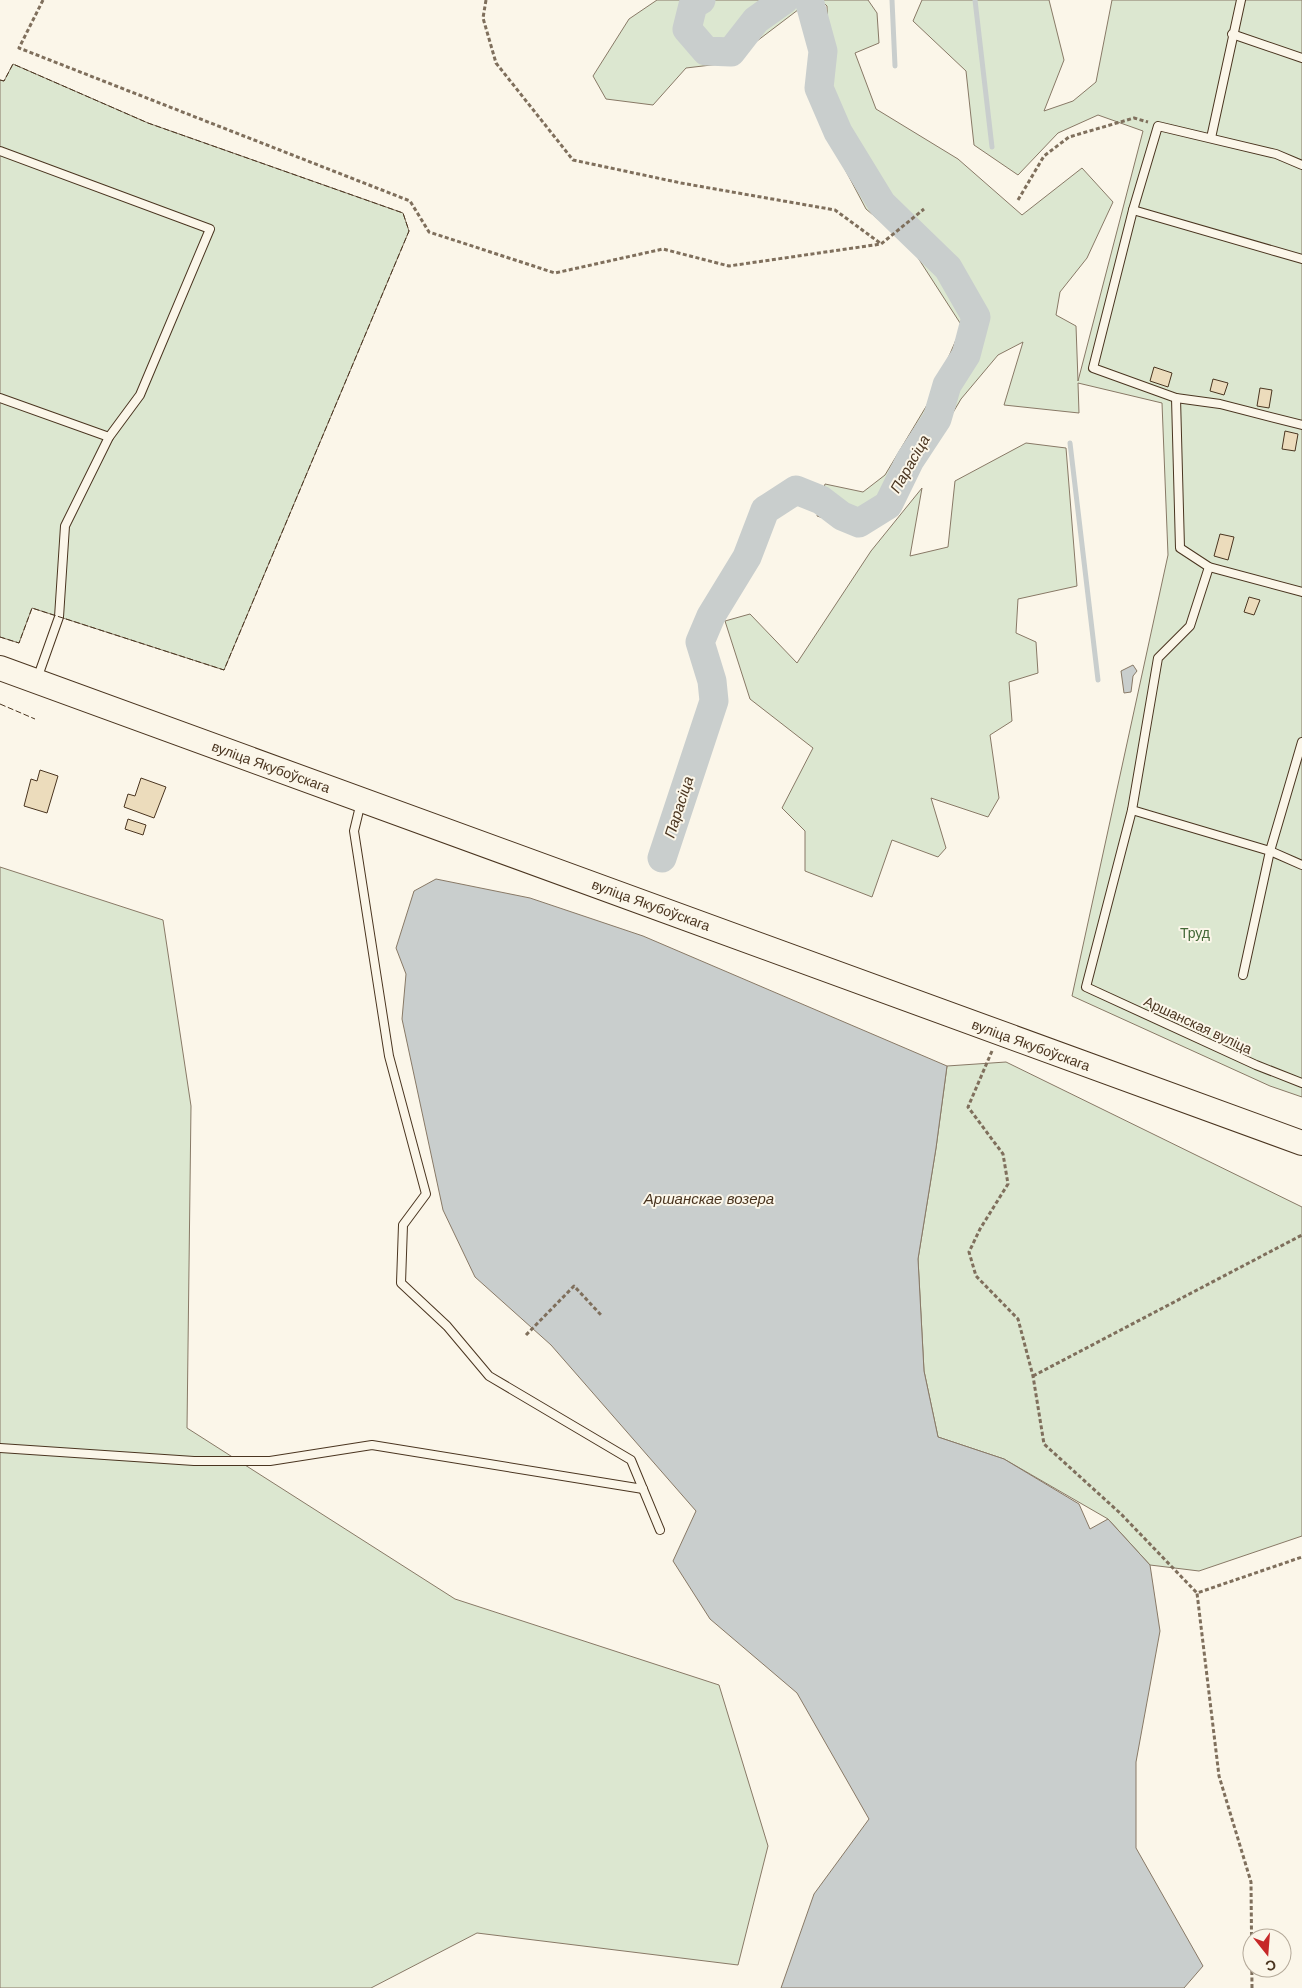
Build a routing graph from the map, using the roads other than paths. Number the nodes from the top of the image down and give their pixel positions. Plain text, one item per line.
1 (1241, 0) edge
2 (1232, 34) junction
3 (1302, 58) edge
4 (1211, 138) junction
5 (0, 151) edge
6 (1302, 165) edge
7 (1133, 210) junction
8 (1302, 259) edge
9 (0, 398) edge
10 (1176, 398) junction
11 (1302, 425) edge
12 (109, 437) junction
13 (1210, 567) junction
14 (1302, 592) edge
15 (0, 668) edge
16 (37, 681) junction
17 (1302, 742) edge
18 (362, 800) junction
19 (1132, 810) junction
20 (1270, 851) junction
21 (1302, 866) edge
22 (1243, 975) dead end
23 (1302, 1082) edge
24 (1302, 1143) edge
25 (0, 1448) edge
26 (644, 1489) junction
27 (660, 1530) dead end

1 - 2 lane
2 - 3 lane
2 - 4 lane
4 - 6 lane
4 - 7 lane
5 - 12 lane
7 - 8 lane
7 - 10 lane
9 - 12 lane
10 - 11 lane
10 - 13 lane
12 - 16 lane
13 - 14 lane
13 - 19 lane
15 - 16 main road, вуліца Якубоўскага
16 - 18 main road, вуліца Якубоўскага
17 - 20 lane
18 - 24 main road, вуліца Якубоўскага
18 - 26 lane
19 - 20 lane
19 - 23 lane, Аршанская вуліца
20 - 21 lane
20 - 22 lane
25 - 26 lane
26 - 27 lane

